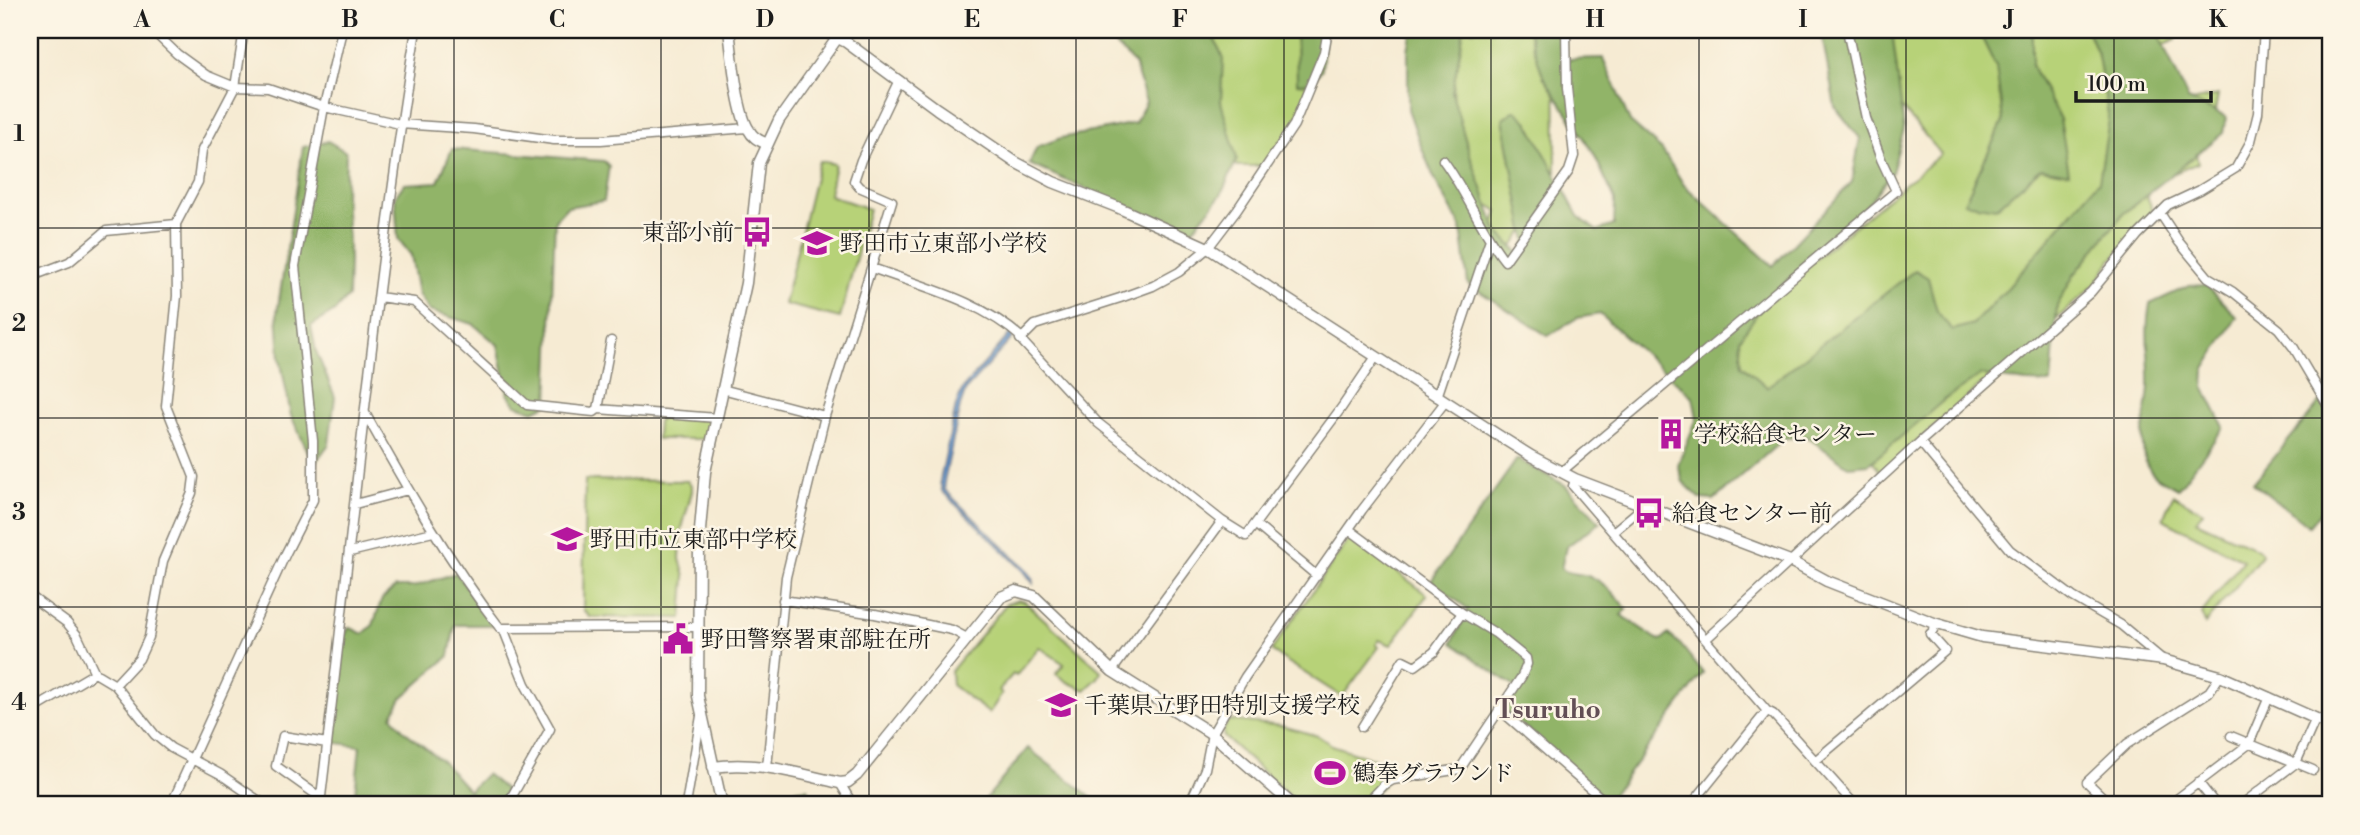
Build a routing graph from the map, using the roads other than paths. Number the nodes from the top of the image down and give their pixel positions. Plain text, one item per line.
1 (152, 30) edge
2 (244, 30) edge
3 (342, 30) edge
4 (415, 30) edge
5 (729, 30) edge
6 (822, 30) edge
7 (1328, 30) edge
8 (1566, 30) edge
9 (1847, 30) edge
10 (2263, 30) edge
11 (840, 34) edge
12 (899, 80) junction
13 (235, 86) junction
14 (324, 107) junction
15 (400, 124) junction
16 (747, 128) junction
17 (767, 144) junction
18 (1443, 160) dead end
19 (2160, 213) junction
20 (176, 224) junction
21 (1489, 242) junction
22 (1208, 248) junction
23 (872, 268) junction
24 (30, 277) edge
25 (379, 297) junction
26 (1022, 338) junction
27 (611, 341) dead end
28 (1375, 358) junction
29 (722, 389) junction
30 (1441, 399) junction
31 (2328, 399) edge
32 (598, 409) junction
33 (2330, 409) edge
34 (365, 413) junction
35 (825, 416) junction
36 (717, 418) junction
37 (1920, 442) junction
38 (1561, 472) junction
39 (1575, 479) junction
40 (408, 490) junction
41 (355, 504) junction
42 (1641, 504) junction
43 (1222, 521) junction
44 (1255, 524) junction
45 (1350, 530) junction
46 (433, 532) junction
47 (1613, 532) junction
48 (349, 551) junction
49 (1790, 561) junction
50 (1317, 576) junction
51 (30, 596) edge
52 (783, 600) junction
53 (1462, 613) junction
54 (1934, 623) junction
55 (698, 627) junction
56 (503, 628) junction
57 (967, 638) junction
58 (1706, 639) junction
59 (2163, 660) junction
60 (1112, 671) junction
61 (95, 673) junction
62 (2220, 676) junction
63 (116, 685) junction
64 (2269, 697) junction
65 (1499, 709) junction
66 (1767, 711) junction
67 (30, 714) edge
68 (701, 716) junction
69 (2325, 720) edge
70 (1362, 727) dead end
71 (1212, 734) junction
72 (2231, 736) dead end
73 (327, 743) junction
74 (2249, 744) junction
75 (193, 758) junction
76 (1815, 761) junction
77 (2296, 763) junction
78 (767, 767) junction
79 (713, 768) junction
80 (2313, 770) dead end
81 (2198, 782) junction
82 (840, 783) junction
83 (321, 802) edge
84 (171, 805) edge
85 (265, 805) edge
86 (507, 805) edge
87 (685, 805) edge
88 (722, 805) edge
89 (858, 805) edge
90 (1189, 805) edge
91 (1293, 805) edge
92 (1365, 805) edge
93 (1609, 805) edge
94 (1691, 805) edge
95 (1855, 805) edge
96 (2111, 805) edge
97 (2169, 805) edge
98 (2216, 805) edge
99 (2241, 805) edge

1 - 13 street
2 - 13 street
3 - 14 street
4 - 15 street
5 - 16 street
6 - 11 street
7 - 22 street
8 - 21 street
9 - 38 street
10 - 19 street
11 - 12 street
11 - 17 street
12 - 22 street
12 - 23 street
13 - 14 street
13 - 20 street
14 - 15 street
14 - 75 street
15 - 16 street
15 - 25 street
16 - 17 street
17 - 29 street
18 - 21 street
19 - 31 street
19 - 37 street
20 - 24 street
20 - 63 street
21 - 30 street
22 - 26 street
22 - 28 street
23 - 26 street
23 - 35 street
25 - 32 street
25 - 34 street
26 - 43 street
27 - 32 street
28 - 30 street
28 - 44 street
29 - 35 street
29 - 36 street
30 - 38 street
30 - 45 street
31 - 33 street
32 - 36 street
34 - 40 street
34 - 41 street
35 - 52 street
36 - 55 street
37 - 49 street
37 - 59 street
38 - 39 street
39 - 42 street
39 - 47 street
40 - 41 street
40 - 46 street
41 - 48 street
42 - 47 street
42 - 49 street
43 - 44 street
43 - 60 street
44 - 50 street
45 - 50 street
45 - 53 street
46 - 48 street
46 - 56 street
47 - 58 street
48 - 73 street
49 - 54 street
49 - 58 street
50 - 71 street
51 - 61 street
52 - 57 street
52 - 78 street
53 - 65 street
53 - 70 street
54 - 59 street
54 - 76 street
55 - 56 street
55 - 68 street
56 - 86 street
57 - 60 street
57 - 82 street
58 - 66 street
59 - 62 street
60 - 71 street
61 - 63 street
61 - 67 street
62 - 64 street
62 - 96 street
63 - 75 street
64 - 69 street
64 - 74 street
65 - 92 street
65 - 93 street
66 - 76 street
66 - 94 street
68 - 79 street
68 - 87 street
69 - 77 street
71 - 90 street
71 - 91 street
72 - 74 street
73 - 83 street
73 - 83 street
74 - 77 street
74 - 81 street
75 - 84 street
75 - 85 street
76 - 95 street
77 - 80 street
77 - 99 street
78 - 79 street
78 - 82 street
79 - 88 street
81 - 97 street
81 - 98 street
82 - 89 street

